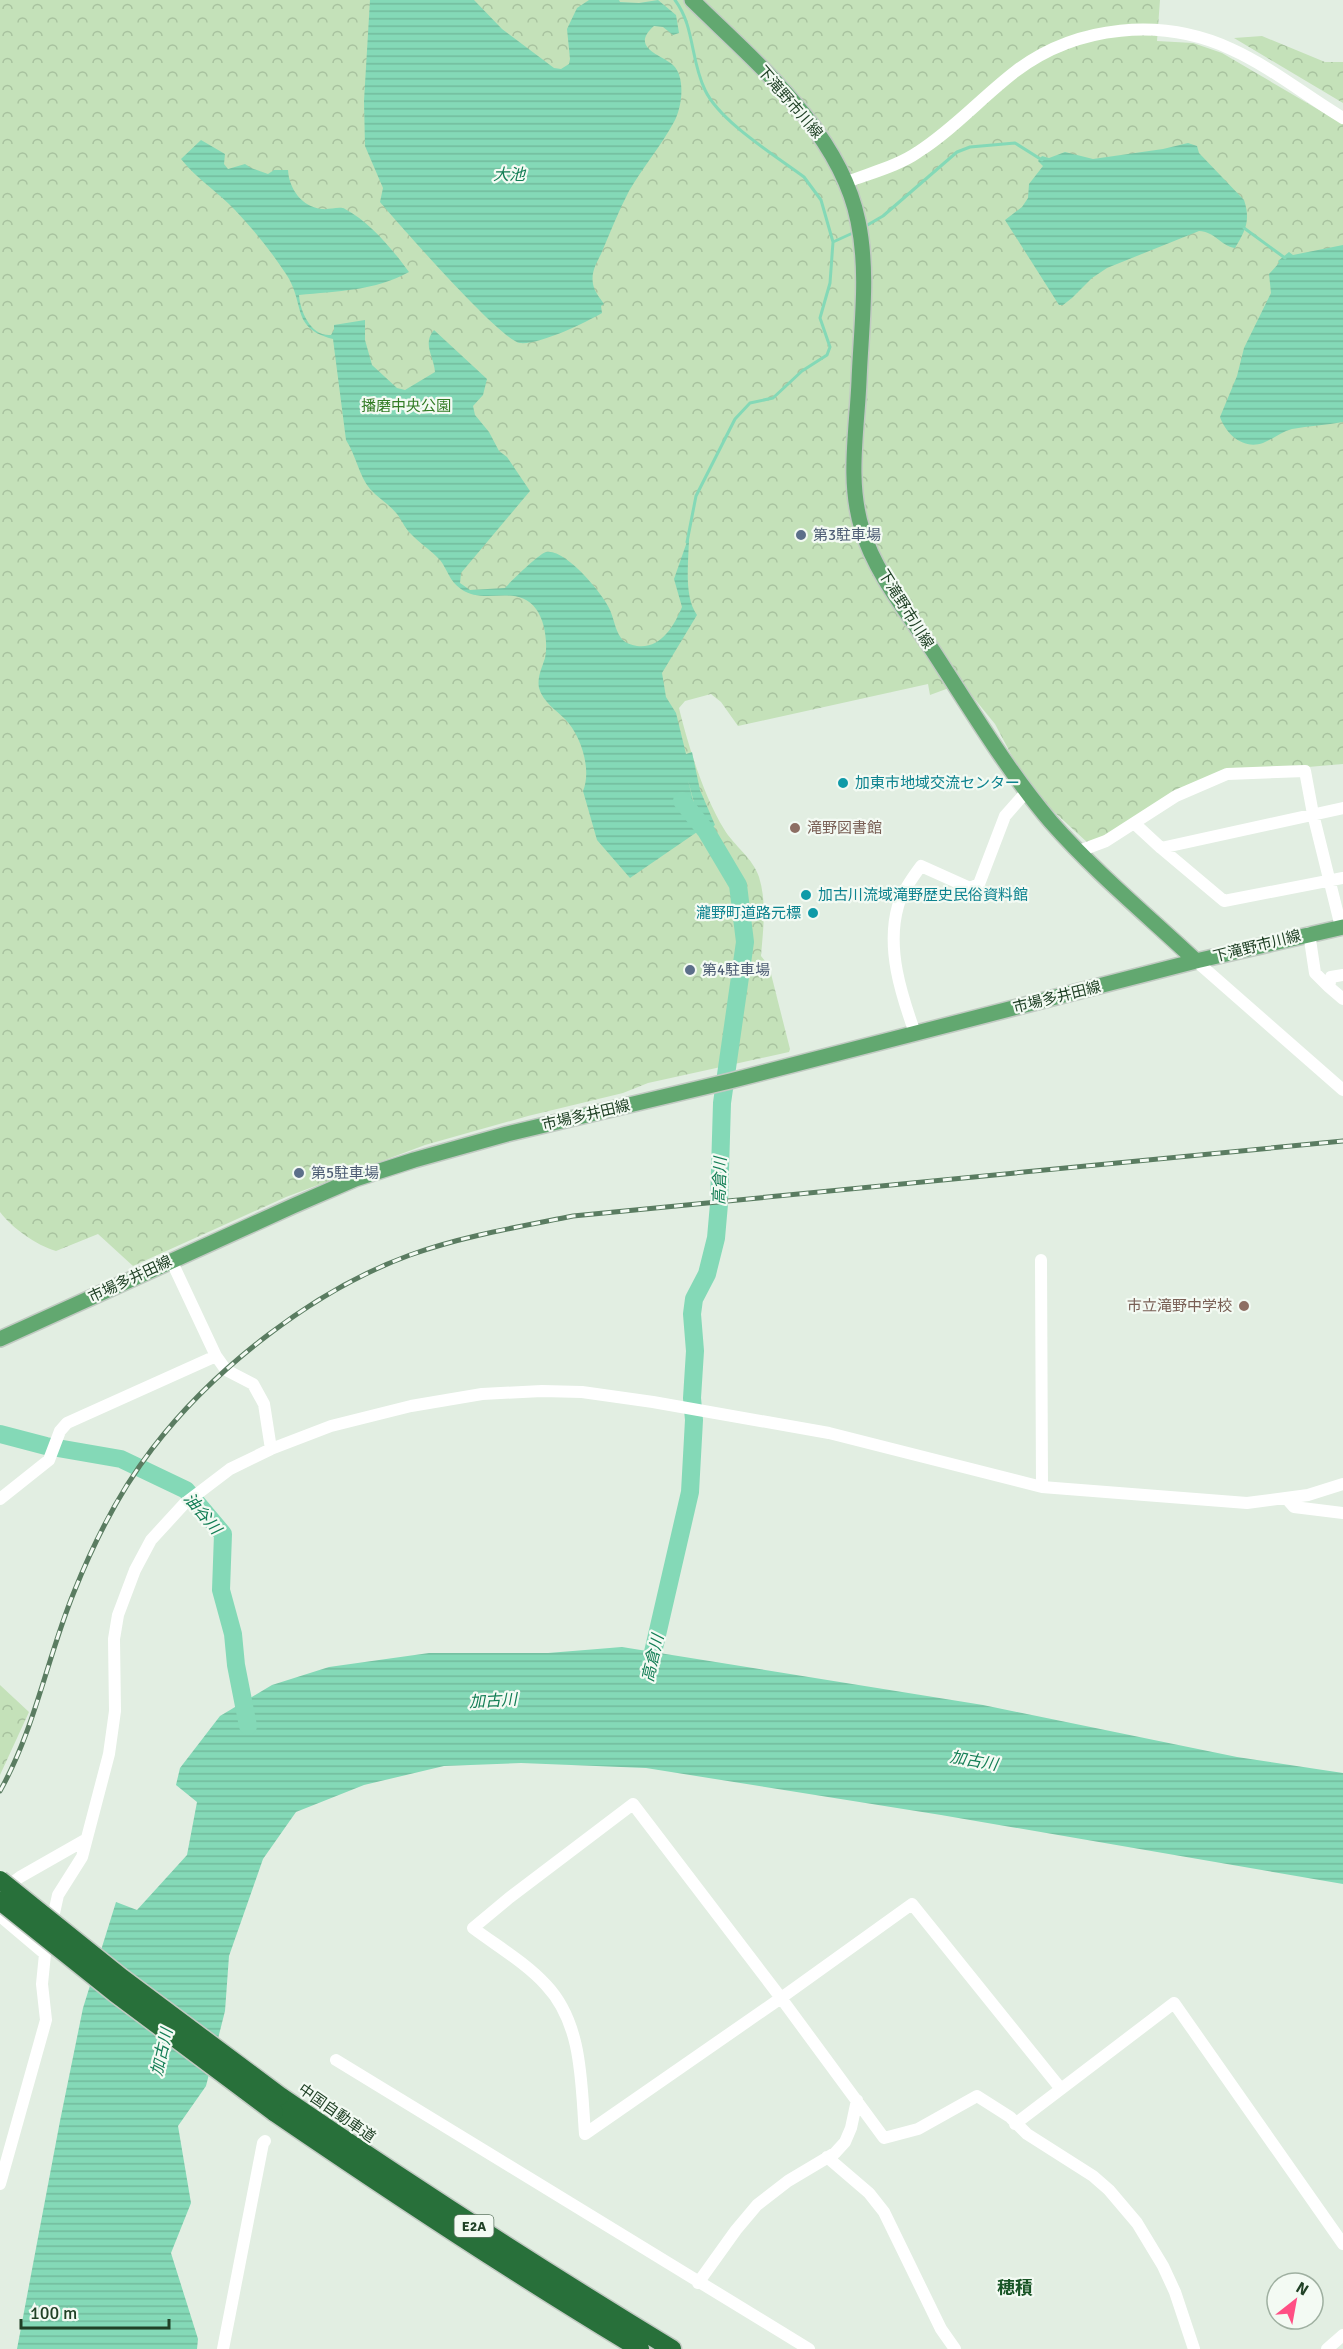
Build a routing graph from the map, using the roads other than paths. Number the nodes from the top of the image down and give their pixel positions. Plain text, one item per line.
1 (692, 0) edge
2 (1343, 118) edge
3 (847, 182) junction
4 (1027, 792) junction
5 (1343, 808) edge
6 (1313, 814) junction
7 (1135, 824) junction
8 (1161, 848) junction
9 (1079, 851) junction
10 (1343, 878) edge
11 (1329, 880) junction
12 (1342, 927) edge
13 (1309, 933) junction
14 (1196, 961) junction
15 (1343, 975) edge
16 (1329, 987) junction
17 (1343, 999) edge
18 (915, 1033) junction
19 (1343, 1090) edge
20 (171, 1260) junction
21 (1041, 1260) dead end
22 (0, 1339) edge
23 (216, 1356) junction
24 (270, 1449) junction
25 (1343, 1484) edge
26 (1042, 1487) junction
27 (0, 1499) edge
28 (1287, 1499) junction
29 (1343, 1514) edge
30 (84, 1840) junction
31 (0, 1880) edge
32 (0, 1892) edge
33 (0, 1901) edge
34 (0, 1916) edge
35 (45, 1954) junction
36 (781, 1998) junction
37 (336, 2060) dead end
38 (1061, 2089) junction
39 (857, 2100) junction
40 (277, 2104) junction
41 (1015, 2124) junction
42 (266, 2141) dead end
43 (827, 2157) junction
44 (0, 2184) edge
45 (1343, 2244) edge
46 (699, 2283) junction
47 (1343, 2335) edge
48 (223, 2349) edge
49 (640, 2349) edge
50 (672, 2349) edge
51 (809, 2349) edge
52 (955, 2349) edge
53 (1194, 2349) edge
54 (1327, 2349) edge

1 - 3 main road, 下滝野市川線
2 - 3 street
3 - 4 main road, 下滝野市川線
4 - 9 main road, 下滝野市川線
4 - 18 street
5 - 6 street
6 - 7 street
6 - 8 street
6 - 11 street
7 - 8 street
7 - 9 street
8 - 11 street
9 - 14 main road, 下滝野市川線
10 - 11 street
11 - 12 street
12 - 13 main road, 下滝野市川線
13 - 14 main road, 下滝野市川線
13 - 16 street
14 - 18 main road, 市場多井田線
14 - 19 street
15 - 16 street
16 - 17 street
18 - 20 main road, 市場多井田線
20 - 22 main road, 市場多井田線
20 - 23 street
21 - 26 street
23 - 24 street
23 - 27 street
24 - 26 street
24 - 30 street
25 - 28 street
26 - 28 street
28 - 29 street
30 - 32 street
30 - 35 street
31 - 40 highway, 中国自動車道 / E2A, bridge
33 - 40 highway, 中国自動車道 / E2A, bridge
34 - 35 street
35 - 44 street
36 - 36 street
36 - 38 street
36 - 39 street
37 - 46 street
38 - 41 street
38 - 45 street
39 - 41 street
39 - 43 street
40 - 49 highway, 中国自動車道 / E2A
40 - 50 highway, 中国自動車道 / E2A
41 - 53 street
42 - 48 street
43 - 46 street
43 - 52 street
46 - 51 street
47 - 54 street

